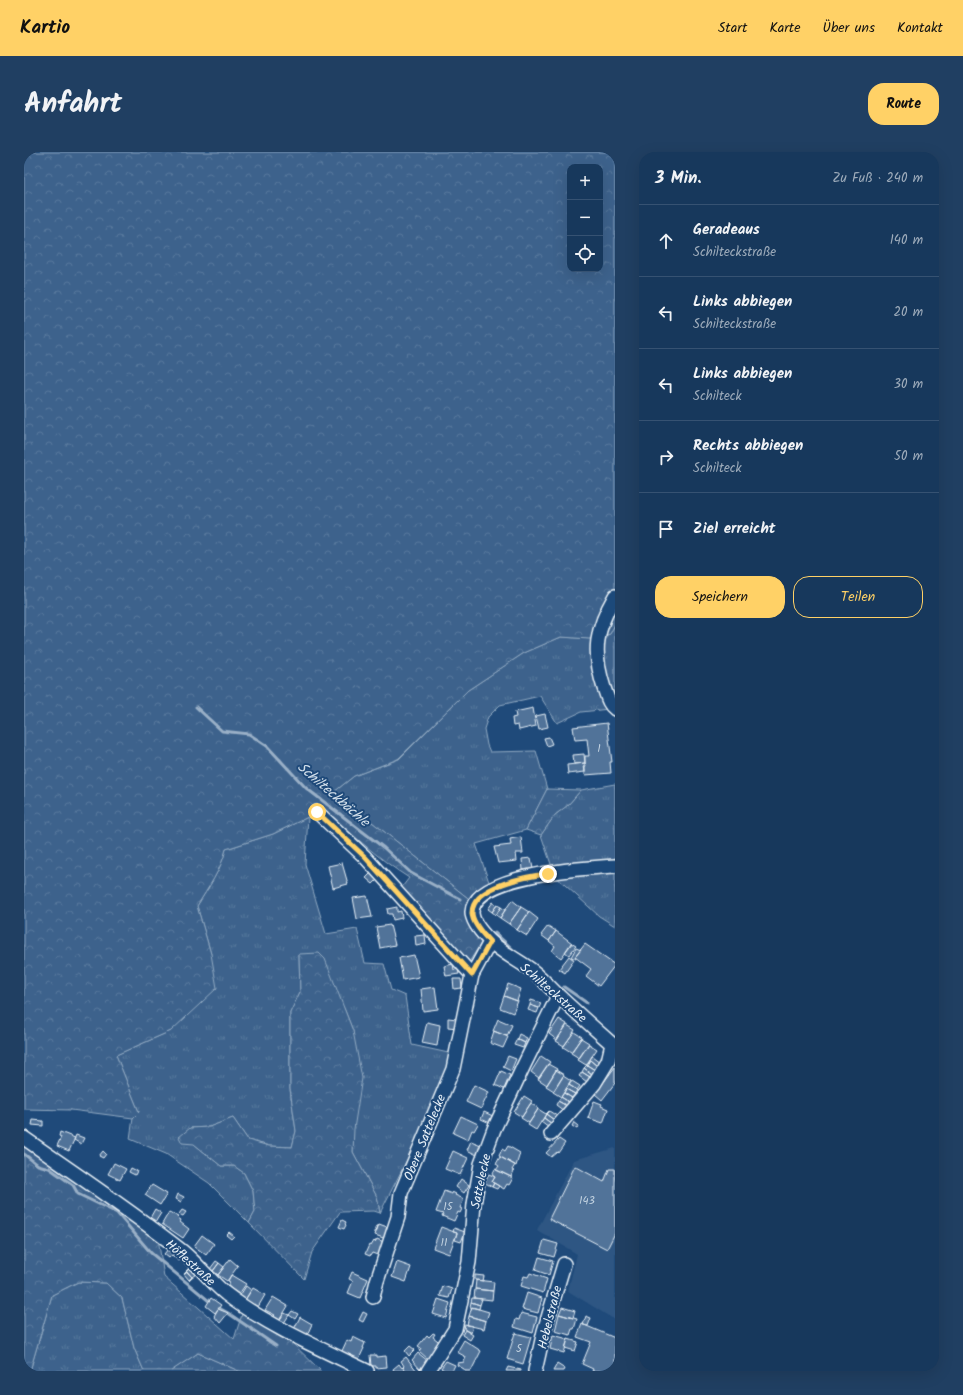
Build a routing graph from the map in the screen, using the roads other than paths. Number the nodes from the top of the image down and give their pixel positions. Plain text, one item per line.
1 (615, 596) edge
2 (615, 709) edge
3 (317, 812) dead end
4 (615, 866) edge
5 (490, 942) junction
6 (472, 975) junction
7 (558, 996) junction
8 (613, 1045) edge
9 (551, 1134) dead end
10 (24, 1138) edge
11 (564, 1264) dead end
12 (373, 1298) dead end
13 (367, 1371) edge
14 (428, 1371) edge
15 (535, 1371) edge

1 - 2 street
3 - 6 street
4 - 5 street, Schilteckstraße
5 - 6 street
5 - 7 street, Schilteckstraße
6 - 12 street, Obere Sattelecke
7 - 8 street, Schilteckstraße
7 - 14 street, Sattelecke
8 - 9 street
10 - 13 street, Höflestraße
11 - 15 street, Hebelstraße

